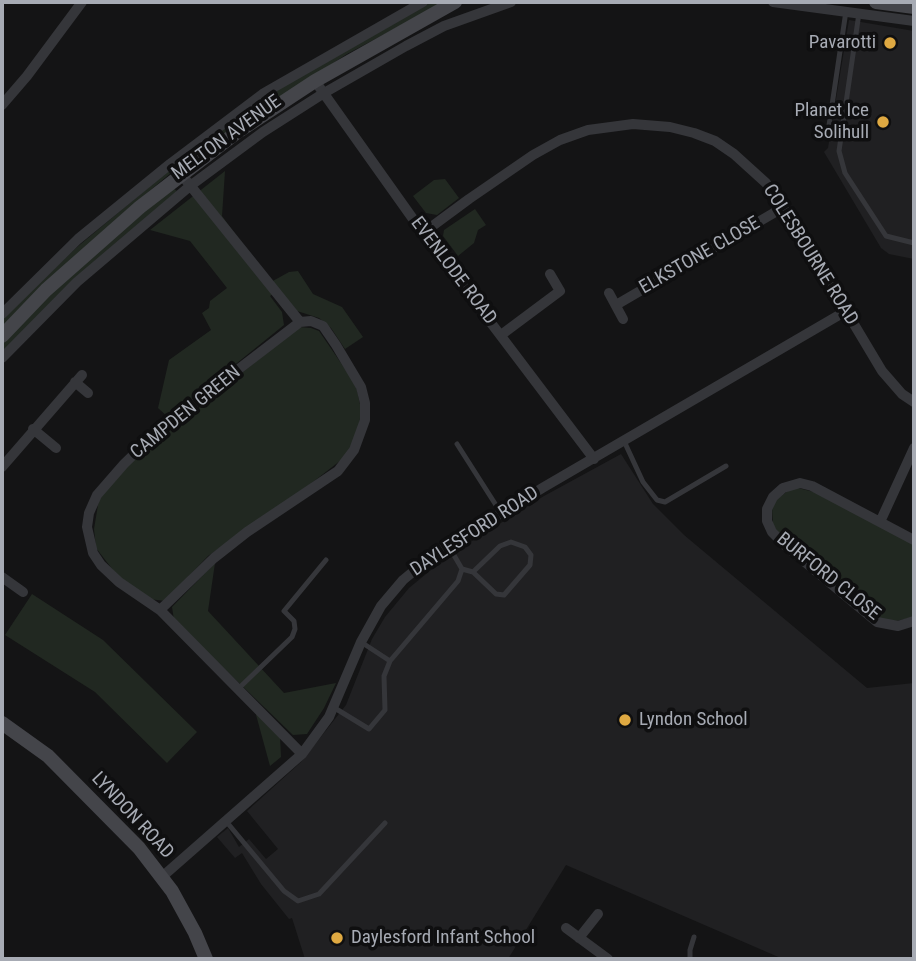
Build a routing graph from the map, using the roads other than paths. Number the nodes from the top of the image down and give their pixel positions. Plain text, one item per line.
1 (82, 2) edge
2 (423, 2) edge
3 (455, 2) edge
4 (511, 2) edge
5 (773, 2) edge
6 (876, 2) edge
7 (914, 7) edge
8 (863, 9) edge
9 (846, 11) junction
10 (914, 21) edge
11 (315, 81) junction
12 (324, 93) junction
13 (2, 105) edge
14 (828, 132) dead end
15 (181, 174) junction
16 (190, 187) junction
17 (784, 208) junction
18 (423, 233) junction
19 (914, 243) edge
20 (550, 274) dead end
21 (609, 293) dead end
22 (616, 305) junction
23 (846, 311) junction
24 (2, 314) edge
25 (623, 319) dead end
26 (300, 322) junction
27 (500, 335) junction
28 (2, 336) edge
29 (2, 358) edge
30 (88, 393) dead end
31 (914, 402) edge
32 (33, 429) junction
33 (624, 441) junction
34 (457, 444) dead end
35 (56, 448) dead end
36 (914, 448) edge
37 (594, 459) junction
38 (726, 466) dead end
39 (2, 467) edge
40 (501, 513) junction
41 (880, 522) junction
42 (914, 540) edge
43 (448, 545) junction
44 (326, 560) dead end
45 (461, 569) junction
46 (473, 572) junction
47 (2, 577) edge
48 (23, 592) dead end
49 (160, 610) junction
50 (914, 621) edge
51 (361, 642) junction
52 (390, 661) junction
53 (238, 688) junction
54 (333, 708) junction
55 (2, 723) edge
56 (302, 754) junction
57 (225, 820) junction
58 (385, 823) dead end
59 (163, 876) junction
60 (598, 914) dead end
61 (566, 928) dead end
62 (694, 937) dead end
63 (579, 938) junction
64 (206, 959) edge
65 (608, 959) edge
66 (690, 959) edge

1 - 13 street
2 - 24 street, MELTON AVENUE
3 - 11 street, MELTON AVENUE
4 - 12 street, MELTON AVENUE
5 - 9 street
6 - 7 street
8 - 9 street
8 - 10 street
8 - 19 lane
9 - 14 lane
11 - 12 street, EVENLODE ROAD
11 - 15 street, MELTON AVENUE
12 - 16 street, MELTON AVENUE
12 - 18 street, EVENLODE ROAD
15 - 16 street
15 - 28 street, MELTON AVENUE
16 - 26 street
16 - 29 street, MELTON AVENUE
17 - 18 street, COLESBOURNE ROAD
17 - 22 street, ELKSTONE CLOSE
17 - 23 street, COLESBOURNE ROAD
18 - 27 street, EVENLODE ROAD
20 - 27 street
21 - 22 street
22 - 25 street
23 - 31 street, COLESBOURNE ROAD
23 - 33 street, DAYLESFORD ROAD
26 - 49 street
26 - 49 street, CAMPDEN GREEN
27 - 37 street, EVENLODE ROAD
30 - 32 street
32 - 35 street
32 - 39 street
33 - 37 street, DAYLESFORD ROAD
33 - 38 lane
34 - 40 lane
36 - 41 street
37 - 40 street, DAYLESFORD ROAD
40 - 43 street, DAYLESFORD ROAD
41 - 42 street, BURFORD CLOSE
41 - 50 street, BURFORD CLOSE
43 - 45 lane
43 - 51 street, DAYLESFORD ROAD
44 - 53 lane
45 - 46 lane
45 - 52 lane
46 - 46 lane
47 - 48 street
49 - 53 street, CAMPDEN GREEN
51 - 52 lane
51 - 54 street, DAYLESFORD ROAD
52 - 54 lane
53 - 56 street, CAMPDEN GREEN
54 - 56 street, DAYLESFORD ROAD
55 - 59 street, LYNDON ROAD
56 - 57 street, DAYLESFORD ROAD
57 - 58 lane
57 - 59 street, DAYLESFORD ROAD
59 - 64 street, LYNDON ROAD
60 - 63 street
61 - 63 street
62 - 66 lane
63 - 65 street

